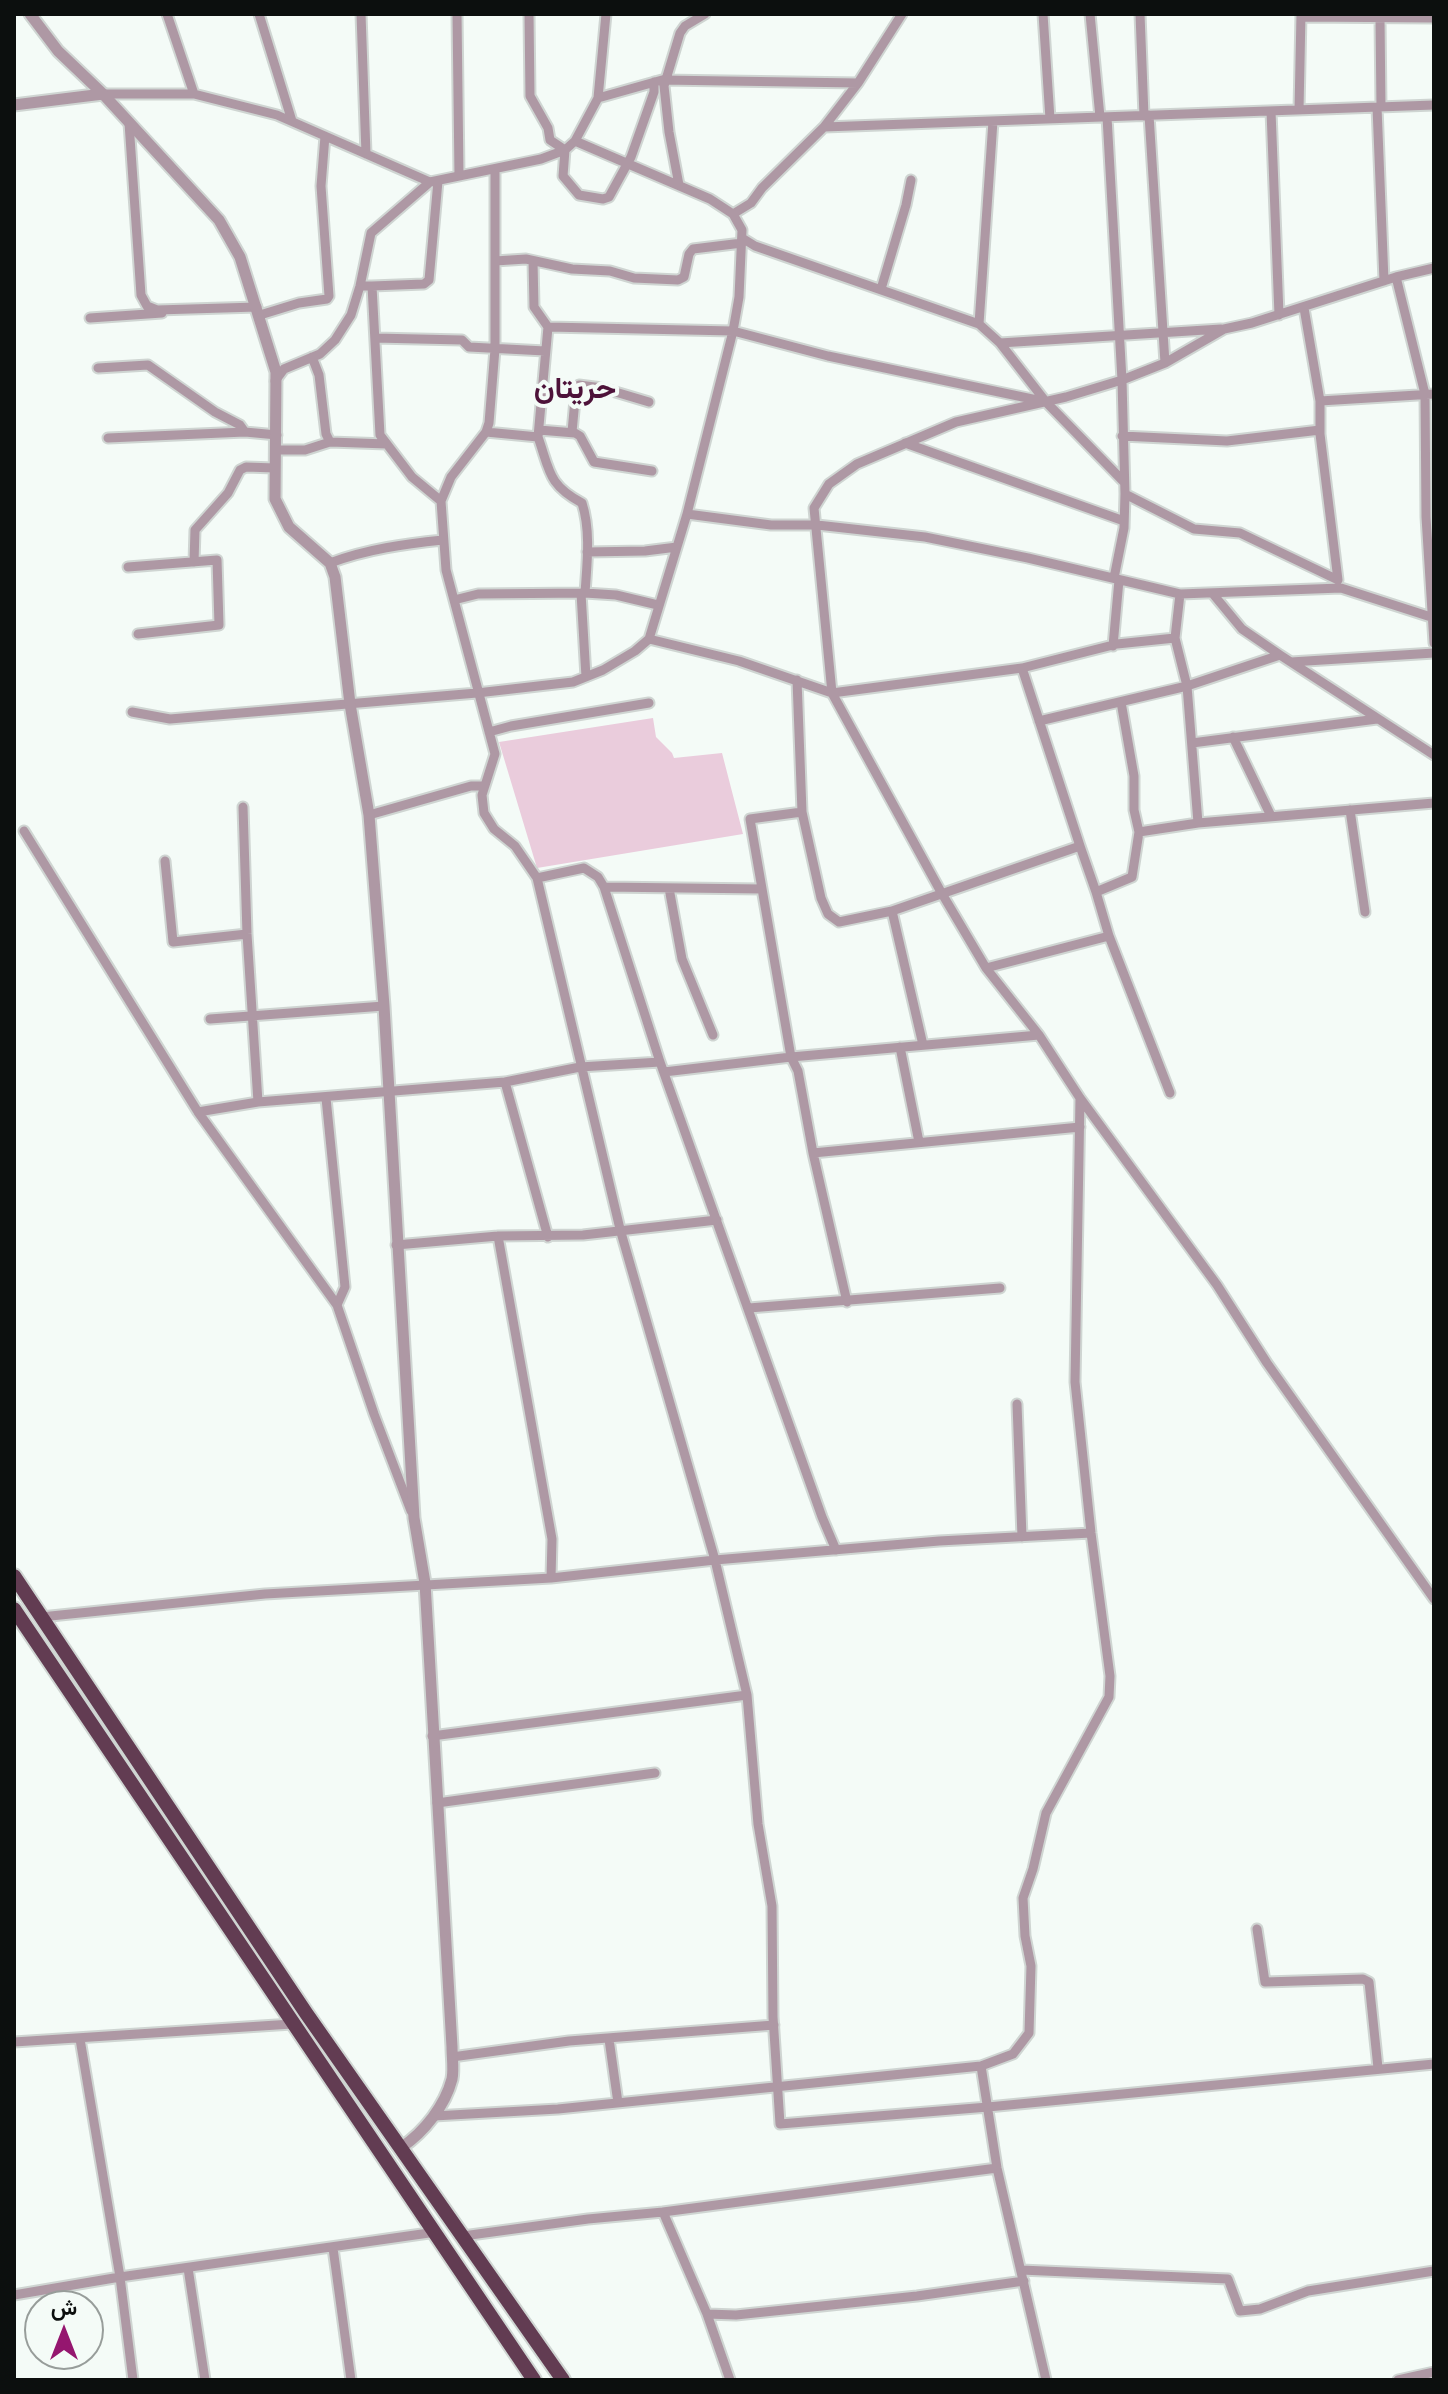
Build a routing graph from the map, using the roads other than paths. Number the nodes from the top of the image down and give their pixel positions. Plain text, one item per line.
1 (30, 14) edge
2 (44, 14) edge
3 (167, 14) edge
4 (259, 14) edge
5 (361, 14) edge
6 (457, 14) edge
7 (529, 14) edge
8 (606, 14) edge
9 (705, 14) edge
10 (902, 14) edge
11 (1043, 14) edge
12 (1090, 14) edge
13 (1140, 14) edge
14 (1301, 16) edge
15 (693, 17) edge
16 (1386, 17) edge
17 (1434, 18) edge
18 (39, 27) junction
19 (666, 80) junction
20 (654, 82) junction
21 (858, 83) junction
22 (103, 94) junction
23 (194, 94) junction
24 (598, 98) junction
25 (14, 105) edge
26 (1434, 105) edge
27 (1379, 107) junction
28 (1299, 110) junction
29 (1271, 111) junction
30 (1147, 116) junction
31 (1104, 117) junction
32 (1050, 119) junction
33 (292, 121) junction
34 (993, 121) junction
35 (129, 122) junction
36 (824, 127) junction
37 (325, 136) junction
38 (575, 141) junction
39 (565, 150) junction
40 (366, 154) junction
41 (628, 164) junction
42 (495, 171) junction
43 (459, 176) junction
44 (911, 180) dead end
45 (434, 182) junction
46 (679, 185) junction
47 (733, 214) junction
48 (742, 240) junction
49 (495, 261) junction
50 (533, 261) junction
51 (1434, 268) edge
52 (1396, 277) junction
53 (1384, 281) junction
54 (360, 286) junction
55 (372, 286) junction
56 (881, 289) junction
57 (1304, 308) junction
58 (259, 311) junction
59 (1279, 315) junction
60 (90, 318) dead end
61 (979, 324) junction
62 (548, 327) junction
63 (1224, 329) junction
64 (733, 331) junction
65 (1164, 334) junction
66 (1120, 336) junction
67 (375, 338) junction
68 (1000, 343) junction
69 (495, 349) junction
70 (545, 351) junction
71 (312, 357) junction
72 (1165, 363) junction
73 (98, 368) dead end
74 (1122, 380) junction
75 (275, 381) junction
76 (1430, 394) edge
77 (1320, 401) junction
78 (649, 402) dead end
79 (1046, 402) junction
80 (1320, 430) junction
81 (245, 432) junction
82 (486, 432) junction
83 (572, 432) junction
84 (539, 433) junction
85 (277, 435) junction
86 (1122, 436) junction
87 (108, 438) dead end
88 (330, 442) junction
89 (905, 443) junction
90 (387, 444) junction
91 (276, 450) junction
92 (275, 468) junction
93 (652, 471) dead end
94 (1124, 482) junction
95 (1125, 494) junction
96 (441, 501) junction
97 (687, 514) junction
98 (1430, 517) edge
99 (1124, 521) junction
100 (817, 525) junction
101 (443, 540) junction
102 (677, 547) junction
103 (587, 552) junction
104 (194, 562) junction
105 (330, 563) junction
106 (128, 567) dead end
107 (1116, 579) junction
108 (1340, 584) junction
109 (583, 593) junction
110 (1180, 594) junction
111 (1213, 594) junction
112 (454, 600) junction
113 (658, 605) junction
114 (1433, 618) edge
115 (138, 634) dead end
116 (1175, 638) junction
117 (649, 639) junction
118 (1434, 643) edge
119 (1113, 646) junction
120 (1434, 653) edge
121 (1280, 655) junction
122 (1291, 662) junction
123 (1022, 668) junction
124 (586, 677) junction
125 (797, 680) junction
126 (1187, 686) junction
127 (477, 693) junction
128 (832, 693) junction
129 (1121, 702) junction
130 (649, 703) dead end
131 (350, 704) junction
132 (132, 712) dead end
133 (1377, 719) junction
134 (1039, 721) junction
135 (489, 732) junction
136 (1233, 737) junction
137 (1192, 743) junction
138 (1434, 755) edge
139 (484, 786) junction
140 (1434, 803) edge
141 (243, 807) dead end
142 (1350, 810) junction
143 (802, 812) junction
144 (369, 815) junction
145 (1271, 816) junction
146 (1198, 823) junction
147 (24, 831) dead end
148 (1139, 832) junction
149 (1080, 846) junction
150 (165, 861) dead end
151 (537, 878) junction
152 (604, 887) junction
153 (669, 888) junction
154 (762, 889) junction
155 (941, 892) junction
156 (1096, 892) junction
157 (892, 911) junction
158 (1365, 912) dead end
159 (247, 934) junction
160 (1109, 936) junction
161 (986, 968) junction
162 (384, 1006) junction
163 (254, 1016) junction
164 (210, 1019) dead end
165 (713, 1035) dead end
166 (1039, 1035) junction
167 (923, 1045) junction
168 (900, 1047) junction
169 (791, 1057) junction
170 (660, 1062) junction
171 (580, 1067) junction
172 (664, 1072) junction
173 (505, 1082) junction
174 (388, 1091) junction
175 (1170, 1093) dead end
176 (326, 1098) junction
177 (1080, 1098) junction
178 (258, 1102) junction
179 (198, 1112) junction
180 (1080, 1127) junction
181 (919, 1142) junction
182 (813, 1153) junction
183 (717, 1220) junction
184 (620, 1229) junction
185 (498, 1236) junction
186 (548, 1237) junction
187 (396, 1245) junction
188 (1000, 1288) dead end
189 (847, 1302) junction
190 (337, 1305) junction
191 (749, 1308) junction
192 (1017, 1404) dead end
193 (414, 1518) junction
194 (1091, 1533) junction
195 (1022, 1537) junction
196 (836, 1550) junction
197 (715, 1560) junction
198 (14, 1576) edge
199 (551, 1578) junction
200 (425, 1583) junction
201 (1434, 1599) edge
202 (14, 1609) edge
203 (41, 1617) junction
204 (747, 1695) junction
205 (432, 1736) junction
206 (655, 1773) dead end
207 (437, 1803) junction
208 (1257, 1929) dead end
209 (292, 2024) junction
210 (774, 2025) junction
211 (80, 2039) junction
212 (609, 2039) junction
213 (14, 2042) edge
214 (452, 2057) junction
215 (1434, 2064) edge
216 (981, 2066) junction
217 (1378, 2068) junction
218 (778, 2088) junction
219 (618, 2103) junction
220 (988, 2107) junction
221 (434, 2116) junction
222 (390, 2131) junction
223 (373, 2142) junction
224 (402, 2147) junction
225 (411, 2160) junction
226 (997, 2168) junction
227 (394, 2172) junction
228 (663, 2212) junction
229 (436, 2232) junction
230 (463, 2236) junction
231 (333, 2248) junction
232 (188, 2268) junction
233 (1021, 2270) junction
234 (1434, 2271) edge
235 (120, 2277) junction
236 (1024, 2281) junction
237 (14, 2295) edge
238 (707, 2314) junction
239 (1434, 2372) edge
240 (133, 2380) edge
241 (205, 2380) edge
242 (351, 2380) edge
243 (534, 2380) edge
244 (563, 2380) edge
245 (730, 2380) edge
246 (1046, 2380) edge
247 (1398, 2380) edge

1 - 18 street
2 - 18 street
3 - 23 street
4 - 33 street
5 - 40 street
6 - 43 street
7 - 39 street
8 - 24 street
9 - 15 street
10 - 21 street
11 - 32 street
12 - 31 street
13 - 30 street
14 - 16 street
14 - 28 street
15 - 19 street
16 - 17 street
16 - 27 street
18 - 22 street
19 - 20 street
19 - 21 street
19 - 46 street
20 - 24 street
20 - 41 street
21 - 36 street
22 - 23 street
22 - 25 street
22 - 35 street
23 - 33 street
24 - 38 street
26 - 27 street
27 - 28 street
27 - 53 street
28 - 29 street
29 - 30 street
29 - 59 street
30 - 31 street
30 - 65 street
31 - 32 street
31 - 66 street
32 - 34 street
33 - 37 street
34 - 36 street
34 - 61 street
35 - 58 street
35 - 58 street
36 - 47 street
37 - 40 street
37 - 58 street
38 - 39 street
38 - 41 street
39 - 41 street
39 - 42 street
40 - 45 street
41 - 46 street
42 - 43 street
42 - 49 street
43 - 45 street
44 - 56 street
45 - 54 street
45 - 55 street
46 - 47 street
47 - 48 street
48 - 50 street
48 - 56 street
48 - 64 street
49 - 50 street
49 - 69 street
50 - 62 street
51 - 52 street
52 - 53 street
52 - 76 street
53 - 57 street
54 - 55 street
54 - 71 street
55 - 67 street
56 - 61 street
57 - 59 street
57 - 77 street
58 - 60 street
58 - 75 street
59 - 63 street
61 - 68 street
62 - 64 street
62 - 70 street
63 - 65 street
63 - 72 street
64 - 79 street
64 - 97 street
65 - 66 street
65 - 72 street
66 - 68 street
66 - 74 street
67 - 69 street
67 - 90 street
68 - 79 street
69 - 70 street
69 - 82 street
70 - 84 street
71 - 75 street
71 - 88 street
72 - 74 street
73 - 81 street
74 - 79 street
74 - 86 street
75 - 85 street
76 - 77 street
76 - 98 street
77 - 80 street
78 - 83 street
79 - 89 street
79 - 94 street
80 - 86 street
80 - 108 street
81 - 85 street
81 - 87 street
82 - 84 street
82 - 96 street
83 - 84 street
83 - 93 street
84 - 103 street
85 - 91 street
86 - 94 street
88 - 90 street
88 - 91 street
89 - 99 street
89 - 100 street
90 - 96 street
91 - 92 street
92 - 104 street
92 - 105 street
94 - 95 street
95 - 99 street
95 - 108 street
96 - 101 street
97 - 100 street
97 - 102 street
98 - 114 street
99 - 107 street
100 - 107 street
100 - 128 street
101 - 105 street
101 - 112 street
102 - 103 street
102 - 113 street
103 - 109 street
104 - 106 street
104 - 115 street
105 - 131 street
107 - 110 street
107 - 119 street
108 - 111 street
108 - 114 street
109 - 112 street
109 - 113 street
109 - 124 street
110 - 111 street
110 - 116 street
111 - 121 street
112 - 127 street
113 - 117 street
114 - 118 street
116 - 119 street
116 - 126 street
117 - 124 street
117 - 125 street
119 - 123 street
120 - 122 street
121 - 122 street
121 - 126 street
122 - 133 street
123 - 128 street
123 - 134 street
124 - 127 street
125 - 128 street
125 - 143 street
126 - 129 street
126 - 137 street
127 - 131 street
127 - 135 street
128 - 155 street
129 - 134 street
129 - 148 street
130 - 135 street
131 - 132 street
131 - 144 street
133 - 136 street
133 - 138 street
134 - 149 street
135 - 139 street
136 - 137 street
136 - 145 street
137 - 146 street
139 - 144 street
139 - 151 street
140 - 142 street
141 - 159 street
142 - 145 street
142 - 158 street
143 - 154 street
143 - 157 street
144 - 162 street
145 - 146 street
146 - 148 street
147 - 179 street
148 - 156 street
149 - 155 street
149 - 156 street
150 - 159 street
151 - 152 street
151 - 171 street
152 - 153 street
152 - 170 street
153 - 154 street
153 - 165 street
154 - 169 street
155 - 157 street
155 - 161 street
156 - 160 street
157 - 167 street
159 - 163 street
160 - 161 street
160 - 175 street
161 - 166 street
162 - 163 street
162 - 174 street
163 - 164 street
163 - 178 street
166 - 167 street
166 - 177 street
167 - 168 street
168 - 169 street
168 - 181 street
169 - 172 street
169 - 182 street
170 - 171 street
170 - 172 street
171 - 173 street
171 - 184 street
172 - 183 street
173 - 174 street
173 - 186 street
174 - 176 street
174 - 187 street
176 - 178 street
176 - 190 street
177 - 180 street
177 - 201 street
178 - 179 street
179 - 190 street
180 - 181 street
180 - 194 street
181 - 182 street
182 - 189 street
183 - 184 street
183 - 191 street
184 - 186 street
184 - 197 street
185 - 186 street
185 - 187 street
185 - 199 street
187 - 193 street
188 - 189 street
189 - 191 street
190 - 193 street
191 - 196 street
192 - 195 street
193 - 200 street
194 - 195 street
194 - 216 street
195 - 196 street
196 - 197 street
197 - 199 street
197 - 204 street
198 - 203 highway
199 - 200 street
200 - 203 street
200 - 205 street
202 - 209 highway
203 - 222 highway
204 - 205 street
204 - 210 street
205 - 207 street
206 - 207 street
207 - 214 street
208 - 217 street
209 - 211 street
209 - 223 highway
210 - 212 street
210 - 218 street
211 - 213 street
211 - 235 street
212 - 214 street
212 - 219 street
214 - 221 street
215 - 217 street
216 - 218 street
216 - 220 street
217 - 220 street
218 - 219 street
218 - 220 street
219 - 221 street
220 - 226 street
221 - 224 street
222 - 223 highway
222 - 224 highway
223 - 227 highway
224 - 225 highway
225 - 227 highway
225 - 230 highway
226 - 228 street
226 - 233 street
227 - 229 highway
228 - 230 street
228 - 238 street
229 - 231 street
229 - 243 highway
230 - 244 highway
231 - 232 street
231 - 242 street
232 - 235 street
232 - 241 street
233 - 234 street
233 - 236 street
235 - 237 street
235 - 240 street
236 - 238 street
236 - 246 street
238 - 245 street
239 - 247 street

